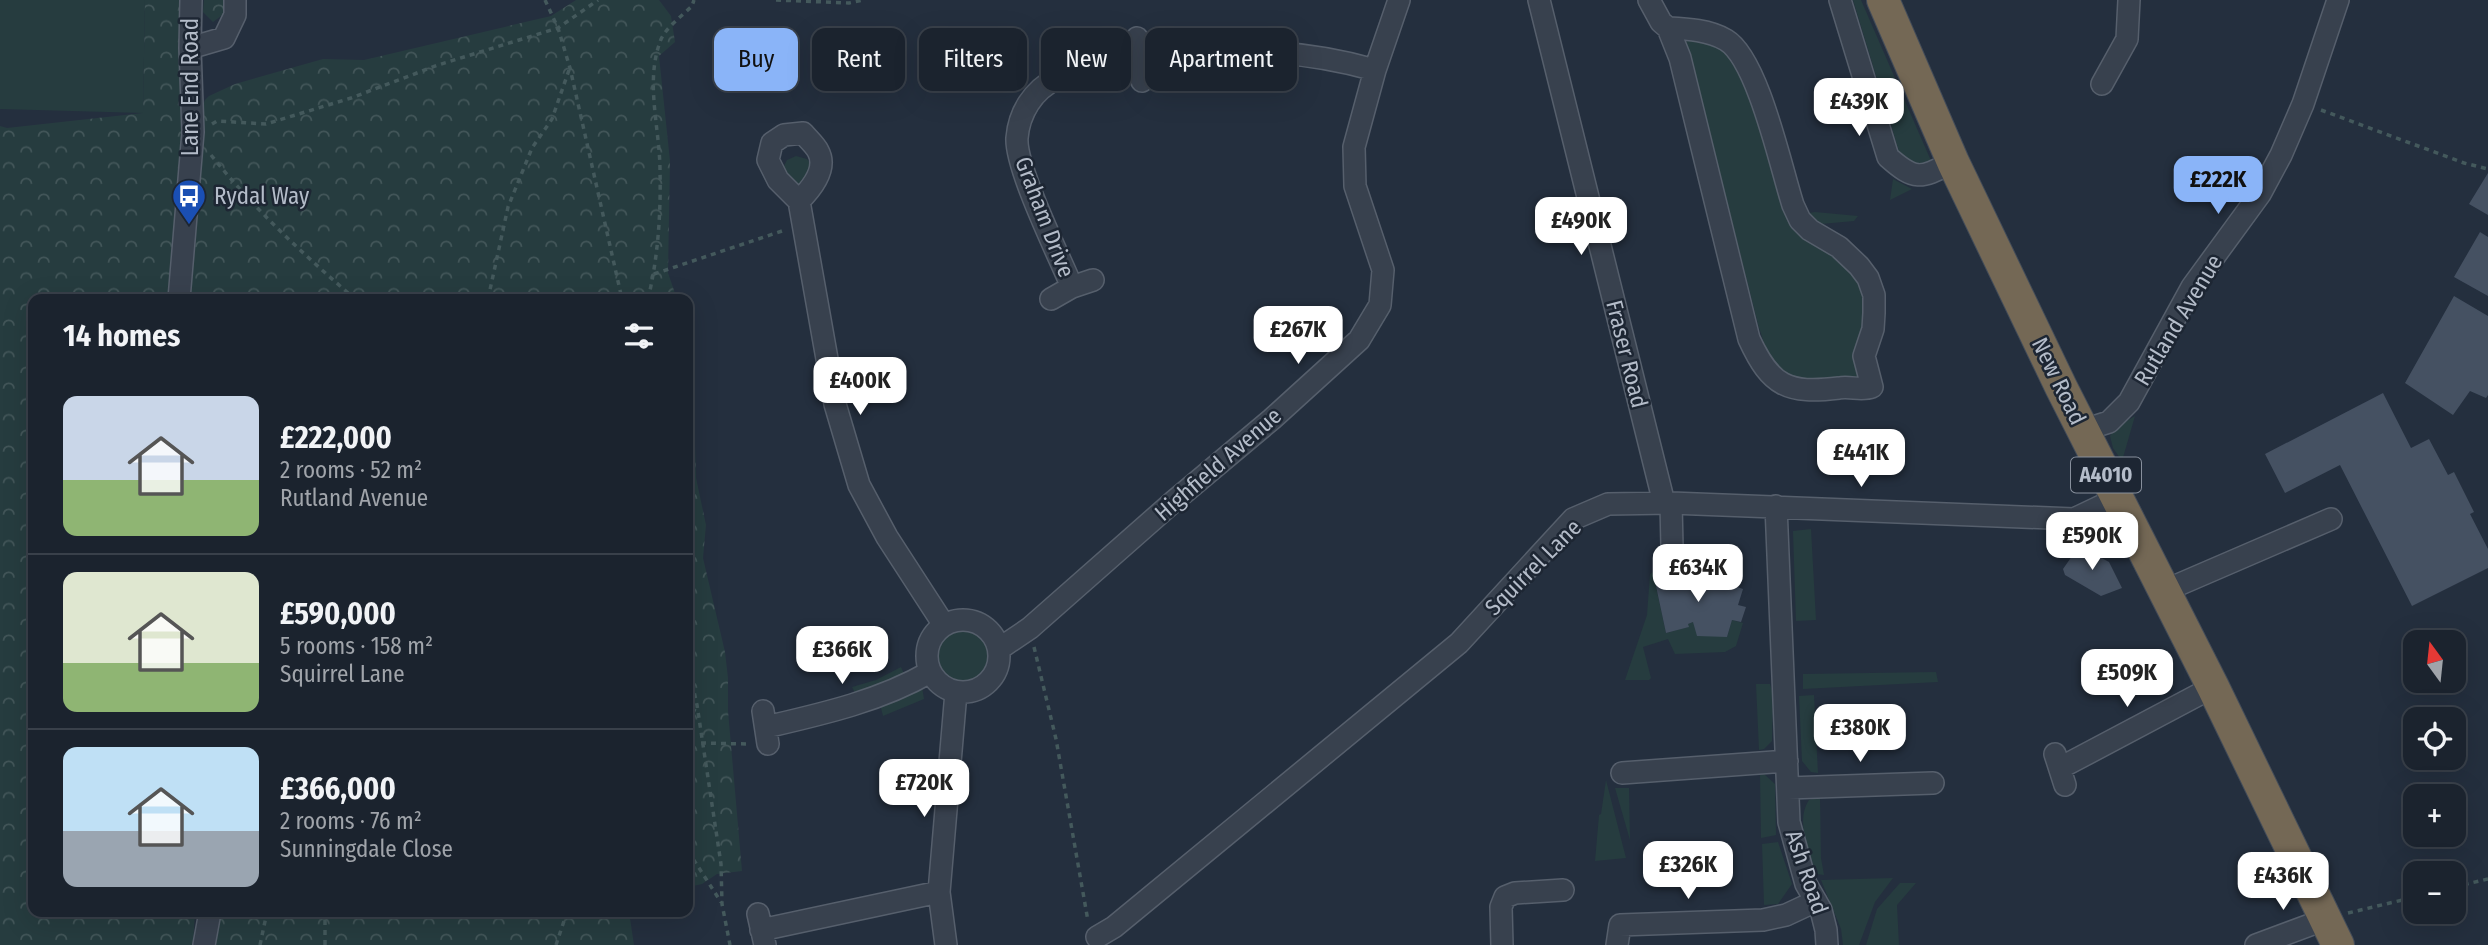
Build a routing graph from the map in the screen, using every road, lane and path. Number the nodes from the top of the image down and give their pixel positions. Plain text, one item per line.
1 (191, 0) edge
2 (235, 0) edge
3 (545, 0) edge
4 (598, 0) edge
5 (694, 0) edge
6 (776, 0) edge
7 (864, 0) edge
8 (1399, 0) edge
9 (1539, 0) edge
10 (1648, 0) edge
11 (1840, 0) edge
12 (1883, 0) edge
13 (2129, 0) edge
14 (2338, 0) edge
15 (558, 28) junction
16 (1668, 28) junction
17 (1137, 38) dead end
18 (190, 48) junction
19 (570, 68) junction
20 (1375, 70) junction
21 (1141, 71) junction
22 (2102, 84) dead end
23 (2303, 104) junction
24 (193, 132) junction
25 (1953, 162) junction
26 (2488, 169) edge
27 (799, 201) dead end
28 (803, 224) junction
29 (654, 274) junction
30 (1093, 280) dead end
31 (1072, 287) junction
32 (179, 294) edge
33 (349, 294) edge
34 (489, 294) edge
35 (621, 294) edge
36 (649, 294) edge
37 (1051, 299) dead end
38 (2084, 430) junction
39 (2118, 498) junction
40 (1667, 503) junction
41 (1776, 506) junction
42 (2331, 519) dead end
43 (1672, 547) dead end
44 (2164, 591) junction
45 (944, 625) junction
46 (1030, 628) junction
47 (999, 649) junction
48 (930, 672) junction
49 (2213, 687) junction
50 (693, 690) edge
51 (956, 692) junction
52 (696, 705) junction
53 (693, 711) edge
54 (766, 727) joint
55 (701, 743) junction
56 (1787, 761) junction
57 (2060, 769) dead end
58 (1622, 773) dead end
59 (1933, 783) dead end
60 (1788, 788) junction
61 (693, 859) edge
62 (2488, 879) edge
63 (2466, 884) edge
64 (1563, 890) dead end
65 (939, 892) junction
66 (1816, 901) junction
67 (2403, 902) edge
68 (722, 904) junction
69 (210, 917) edge
70 (266, 917) edge
71 (325, 917) edge
72 (565, 917) edge
73 (762, 929) edge
74 (2332, 932) edge
75 (1093, 933) joint
76 (204, 945) edge
77 (260, 945) edge
78 (325, 945) edge
79 (556, 945) edge
80 (730, 945) edge
81 (946, 945) edge
82 (1502, 945) edge
83 (1617, 945) edge
84 (1827, 945) edge
85 (2256, 945) edge

1 - 18 street, Lane End Road
2 - 18 street
3 - 15 path
4 - 15 path
5 - 29 path
6 - 7 path
8 - 20 street, Highfield Avenue
9 - 40 street, Fraser Road
10 - 16 street
11 - 25 street
12 - 25 highway, New Road / A4010
13 - 22 street
14 - 23 street, Rutland Avenue
15 - 19 path
15 - 24 path
16 - 16 street
17 - 21 street
18 - 24 street, Lane End Road
19 - 34 path
19 - 35 path
20 - 21 street, Graham Drive
20 - 46 street, Highfield Avenue
21 - 31 street, Graham Drive
23 - 26 path
23 - 38 street, Rutland Avenue
24 - 32 street, Lane End Road
24 - 33 path
25 - 38 highway, New Road / A4010
27 - 28 street
28 - 29 path
28 - 45 street
29 - 36 path
30 - 31 street, Graham Drive
31 - 37 street, Graham Drive
38 - 39 highway, New Road / A4010
39 - 41 street, Squirrel Lane
39 - 44 highway, New Road / A4010
40 - 41 street, Squirrel Lane
40 - 43 street, Fraser Road
40 - 75 street, Squirrel Lane
41 - 56 street, Ash Road
42 - 44 street
44 - 49 highway, New Road / A4010
45 - 47 street
45 - 48 street
46 - 47 street, Highfield Avenue
46 - 75 path
47 - 51 street
48 - 51 street
48 - 54 street
49 - 57 street
49 - 74 highway, New Road / A4010
50 - 52 path
51 - 65 street
52 - 53 path
52 - 55 path
54 - 55 path
55 - 68 path
56 - 58 street
56 - 60 street, Ash Road
59 - 60 street
60 - 66 street, Ash Road
61 - 68 path
62 - 63 path
64 - 82 street
65 - 73 street
65 - 81 street
66 - 83 street
66 - 84 street, Ash Road
67 - 74 path
68 - 80 path
69 - 76 street
70 - 77 path
71 - 78 path
72 - 79 path
74 - 85 street

